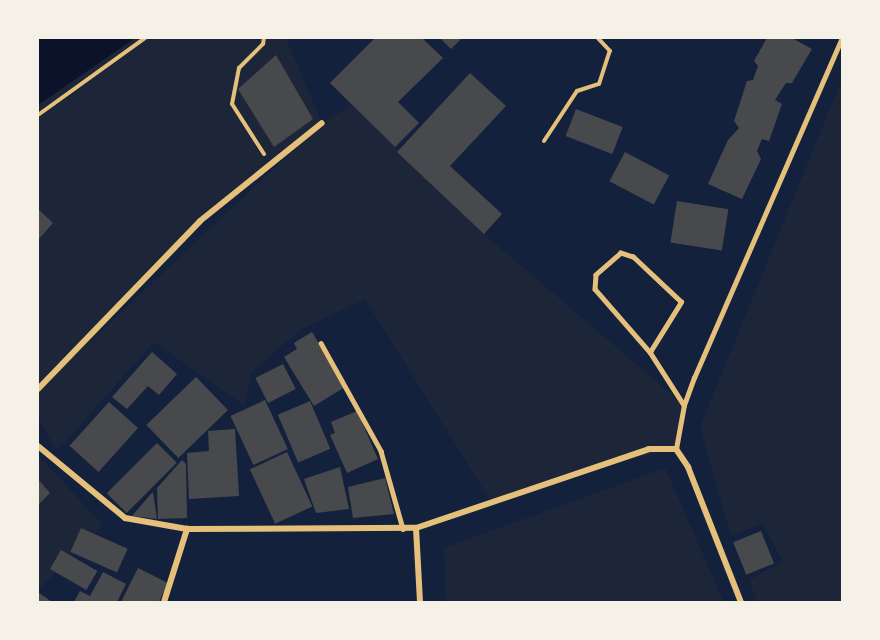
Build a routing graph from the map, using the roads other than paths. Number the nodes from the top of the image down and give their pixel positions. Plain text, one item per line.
1 (843, 38) edge
2 (322, 123) dead end
3 (321, 343) dead end
4 (650, 352) junction
5 (38, 389) edge
6 (684, 405) junction
7 (38, 446) edge
8 (676, 449) junction
9 (416, 528) junction
10 (188, 529) junction
11 (403, 529) junction
12 (164, 603) edge
13 (420, 603) edge
14 (741, 603) edge

1 - 6 lane
2 - 5 street
3 - 11 lane
4 - 4 lane
4 - 6 lane
6 - 8 lane
7 - 10 street
8 - 9 street
8 - 14 street
9 - 11 street
9 - 13 street
10 - 11 street
10 - 12 street

